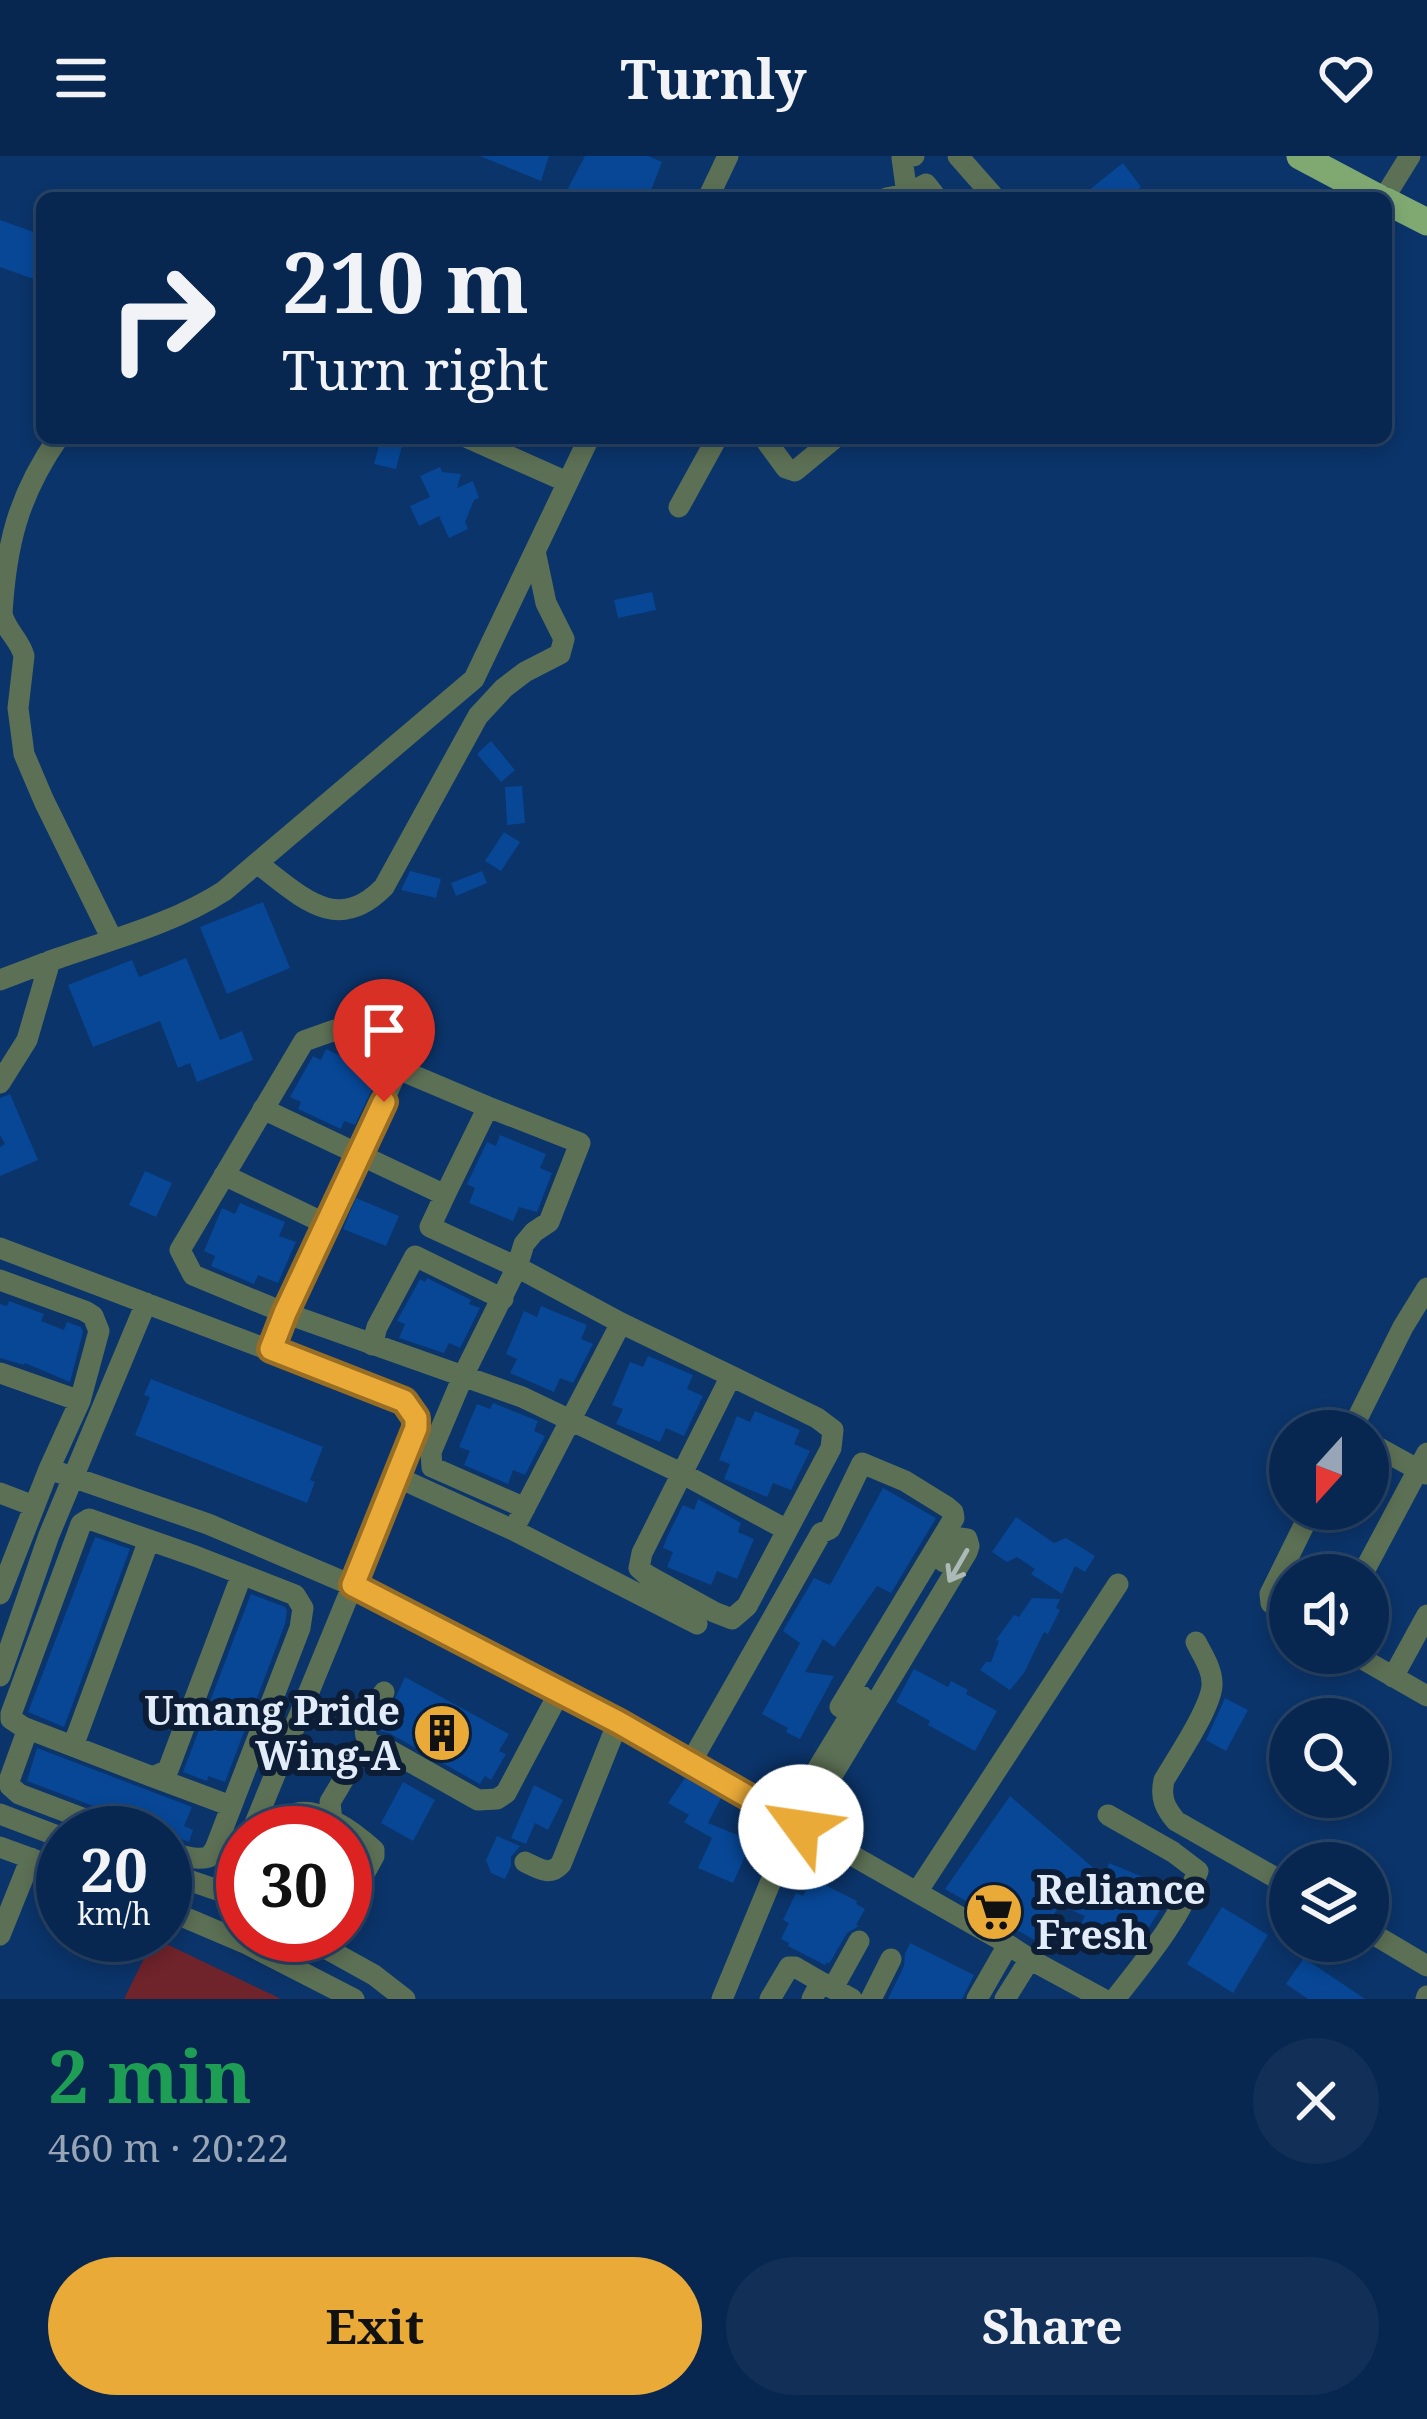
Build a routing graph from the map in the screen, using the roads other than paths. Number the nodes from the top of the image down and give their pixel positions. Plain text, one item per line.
1 (728, 156) edge
2 (914, 156) edge
3 (958, 156) edge
4 (1300, 156) edge
5 (1409, 156) edge
6 (711, 192) edge
7 (898, 192) edge
8 (907, 192) edge
9 (932, 192) edge
10 (990, 192) edge
11 (1369, 192) edge
12 (1387, 192) edge
13 (1392, 204) edge
14 (1427, 222) edge
15 (54, 444) edge
16 (482, 444) edge
17 (586, 444) edge
18 (714, 444) edge
19 (769, 444) edge
20 (828, 444) edge
21 (567, 482) junction
22 (679, 507) dead end
23 (535, 551) junction
24 (474, 679) junction
25 (478, 716) junction
26 (258, 863) junction
27 (112, 939) junction
28 (50, 961) junction
29 (0, 980) edge
30 (398, 1069) junction
31 (1, 1079) edge
32 (488, 1107) junction
33 (263, 1109) junction
34 (359, 1155) junction
35 (224, 1175) junction
36 (446, 1195) junction
37 (326, 1224) junction
38 (430, 1227) junction
39 (0, 1249) edge
40 (416, 1256) junction
41 (518, 1267) junction
42 (0, 1280) edge
43 (1427, 1288) edge
44 (503, 1299) junction
45 (146, 1303) junction
46 (285, 1313) junction
47 (621, 1323) junction
48 (372, 1345) junction
49 (271, 1349) junction
50 (0, 1373) edge
51 (464, 1374) junction
52 (731, 1376) junction
53 (80, 1401) junction
54 (1362, 1410) edge
55 (571, 1419) junction
56 (1389, 1451) edge
57 (1424, 1466) edge
58 (49, 1468) junction
59 (683, 1474) junction
60 (73, 1477) junction
61 (398, 1477) junction
62 (0, 1493) edge
63 (34, 1506) junction
64 (525, 1508) junction
65 (208, 1524) junction
66 (513, 1530) junction
67 (787, 1530) junction
68 (149, 1540) junction
69 (1373, 1554) edge
70 (196, 1556) junction
71 (242, 1574) junction
72 (2, 1581) edge
73 (1118, 1584) dead end
74 (353, 1585) junction
75 (1427, 1615) edge
76 (697, 1624) dead end
77 (6, 1638) edge
78 (1196, 1642) dead end
79 (876, 1674) junction
80 (1388, 1674) edge
81 (0, 1676) edge
82 (1393, 1677) junction
83 (560, 1691) junction
84 (384, 1692) dead end
85 (1427, 1696) edge
86 (840, 1707) dead end
87 (618, 1722) junction
88 (23, 1727) junction
89 (371, 1745) junction
90 (73, 1746) junction
91 (691, 1762) junction
92 (153, 1777) junction
93 (53, 1806) edge
94 (231, 1806) joint
95 (262, 1806) edge
96 (330, 1806) edge
97 (0, 1814) edge
98 (1108, 1815) dead end
99 (794, 1823) junction
100 (36, 1828) edge
101 (216, 1841) edge
102 (0, 1847) edge
103 (31, 1858) junction
104 (192, 1859) edge
105 (36, 1860) edge
106 (525, 1862) dead end
107 (1269, 1874) edge
108 (916, 1892) junction
109 (192, 1920) edge
110 (0, 1935) edge
111 (859, 1941) dead end
112 (1389, 1943) edge
113 (1008, 1945) junction
114 (891, 1959) dead end
115 (1030, 1959) junction
116 (351, 1962) edge
117 (1427, 1966) edge
118 (829, 1992) edge
119 (354, 1999) edge
120 (405, 1999) edge
121 (722, 1999) edge
122 (770, 1999) edge
123 (872, 1999) edge
124 (977, 1999) edge
125 (1005, 1999) edge
126 (1103, 1999) edge
127 (1115, 1999) edge

1 - 6 street
2 - 7 street
3 - 10 street
4 - 11 main road
5 - 12 street
8 - 9 street
13 - 14 main road
15 - 27 street
16 - 21 street
17 - 21 street
18 - 22 street
19 - 20 street
21 - 23 street
23 - 24 street
23 - 25 street
24 - 25 street
24 - 26 street
25 - 26 street
26 - 27 street
27 - 28 street
28 - 29 street
28 - 31 street
30 - 32 street
30 - 33 street
30 - 34 street
32 - 36 street
32 - 41 street
33 - 34 street
33 - 35 street
34 - 36 street
34 - 37 street
35 - 37 street
35 - 46 street
36 - 38 street
37 - 46 street
38 - 40 street
38 - 41 street
39 - 45 street
40 - 44 street
40 - 48 street
41 - 44 street
41 - 47 street
42 - 53 street
43 - 54 street
44 - 51 street
45 - 49 street
45 - 60 street
46 - 48 street
46 - 49 street
47 - 52 street
47 - 55 street
48 - 51 street
49 - 61 street
50 - 53 street
51 - 55 street
51 - 64 street
52 - 59 street
52 - 67 street
53 - 58 street
55 - 59 street
55 - 64 street
56 - 57 street
57 - 69 street
58 - 60 street
58 - 63 street
59 - 67 street
59 - 67 street
60 - 65 street
60 - 77 street
61 - 66 street
61 - 74 street
62 - 63 street
63 - 72 street
64 - 66 street
65 - 70 street
65 - 74 street
66 - 76 street
68 - 70 street
68 - 88 street
68 - 90 street
70 - 71 street
71 - 92 street
71 - 94 street
73 - 108 street
74 - 83 street
74 - 95 street
75 - 82 street
77 - 81 street
78 - 107 street
79 -> 79 street
79 - 86 street
79 - 91 street
79 - 99 street
80 - 82 street
82 - 85 street
83 - 87 street
83 - 89 street
84 - 89 street
87 - 91 street
87 - 106 street
88 - 90 street
88 - 93 street
89 - 96 street
90 - 92 street
91 - 99 street
92 - 94 street
97 - 100 street
98 - 127 street
99 - 108 street
99 - 121 street
101 - 104 street
102 - 103 street
103 - 105 street
103 - 110 street
108 - 113 street
109 - 119 street
111 - 118 street
112 - 117 street
113 - 115 street
113 - 124 street
114 - 123 street
115 - 125 street
115 - 126 street
116 - 120 street
118 - 122 street

